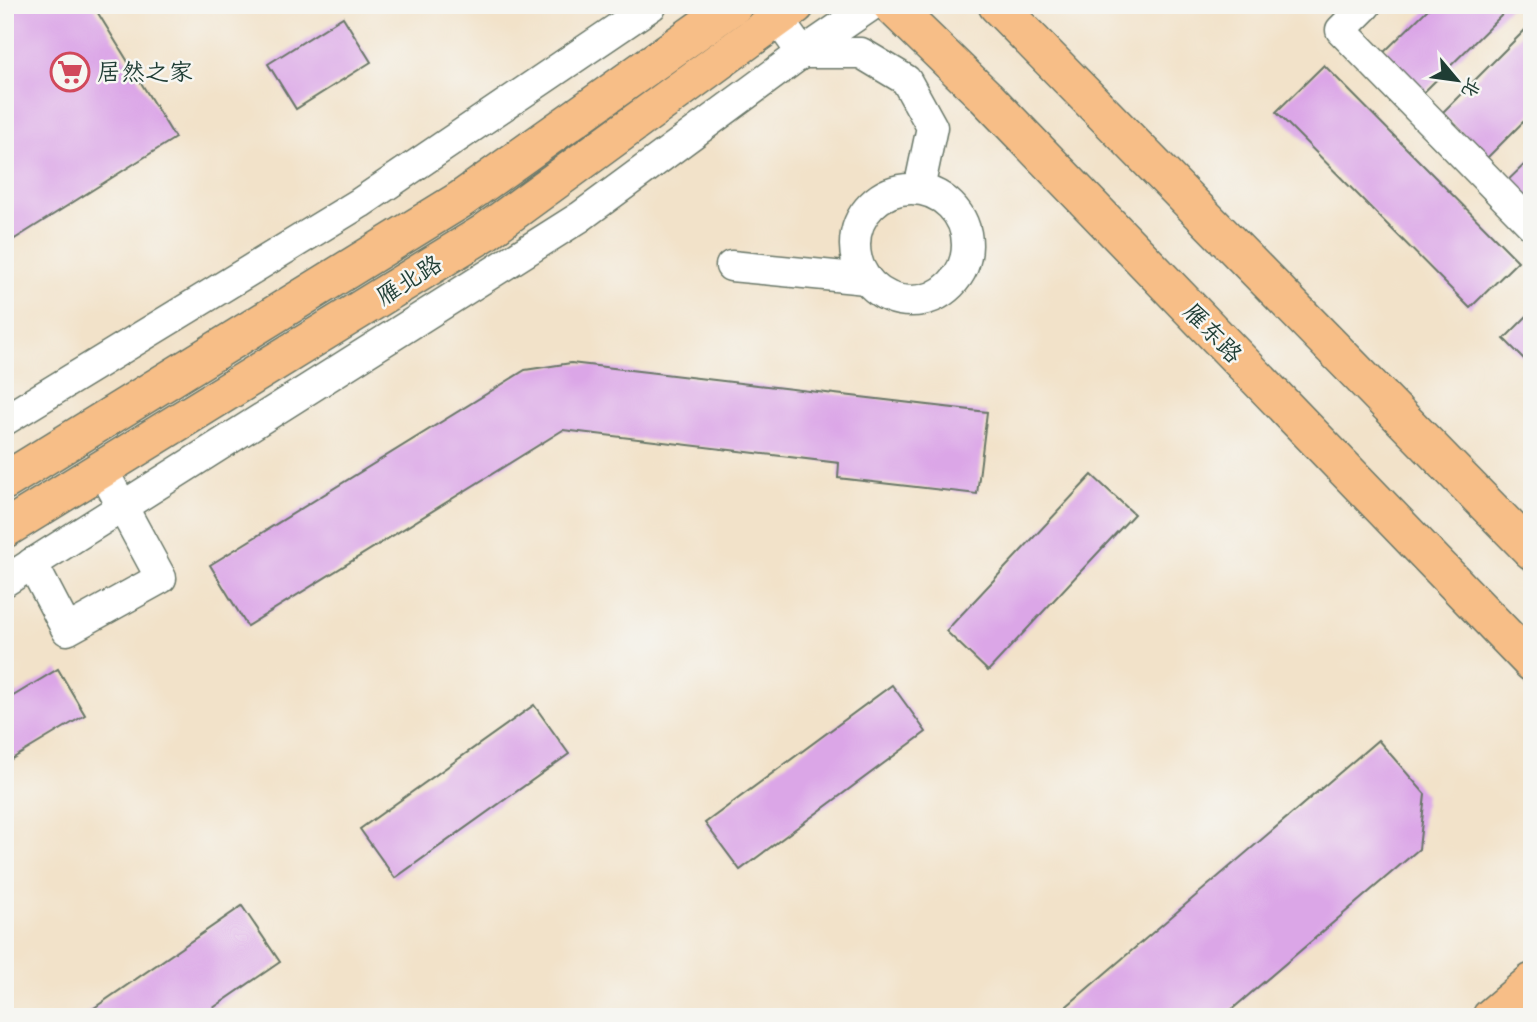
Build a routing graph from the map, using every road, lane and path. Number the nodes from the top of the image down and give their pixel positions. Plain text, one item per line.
1 (652, 5) edge
2 (734, 5) edge
3 (872, 5) edge
4 (891, 5) edge
5 (997, 5) edge
6 (1366, 5) edge
7 (786, 11) edge
8 (802, 54) junction
9 (919, 190) junction
10 (1532, 225) edge
11 (731, 266) dead end
12 (866, 279) junction
13 (5, 420) edge
14 (102, 469) junction
15 (5, 481) edge
16 (122, 506) junction
17 (5, 529) edge
18 (1532, 551) edge
19 (32, 564) junction
20 (5, 580) edge
21 (1532, 663) edge
22 (1532, 982) edge
23 (1491, 1017) edge

1 - 13 street
2 - 15 main road, 雁北路
3 - 8 street
4 - 21 main road, 雁东路
5 - 18 main road
6 - 10 street
7 - 8 street
7 - 14 main road, 雁北路
8 - 9 street
8 - 16 street
9 - 12 street
9 - 12 street
11 - 12 street
14 - 16 street
14 - 17 main road, 雁北路
16 - 19 street
16 - 19 street
19 - 20 street
22 - 23 main road

